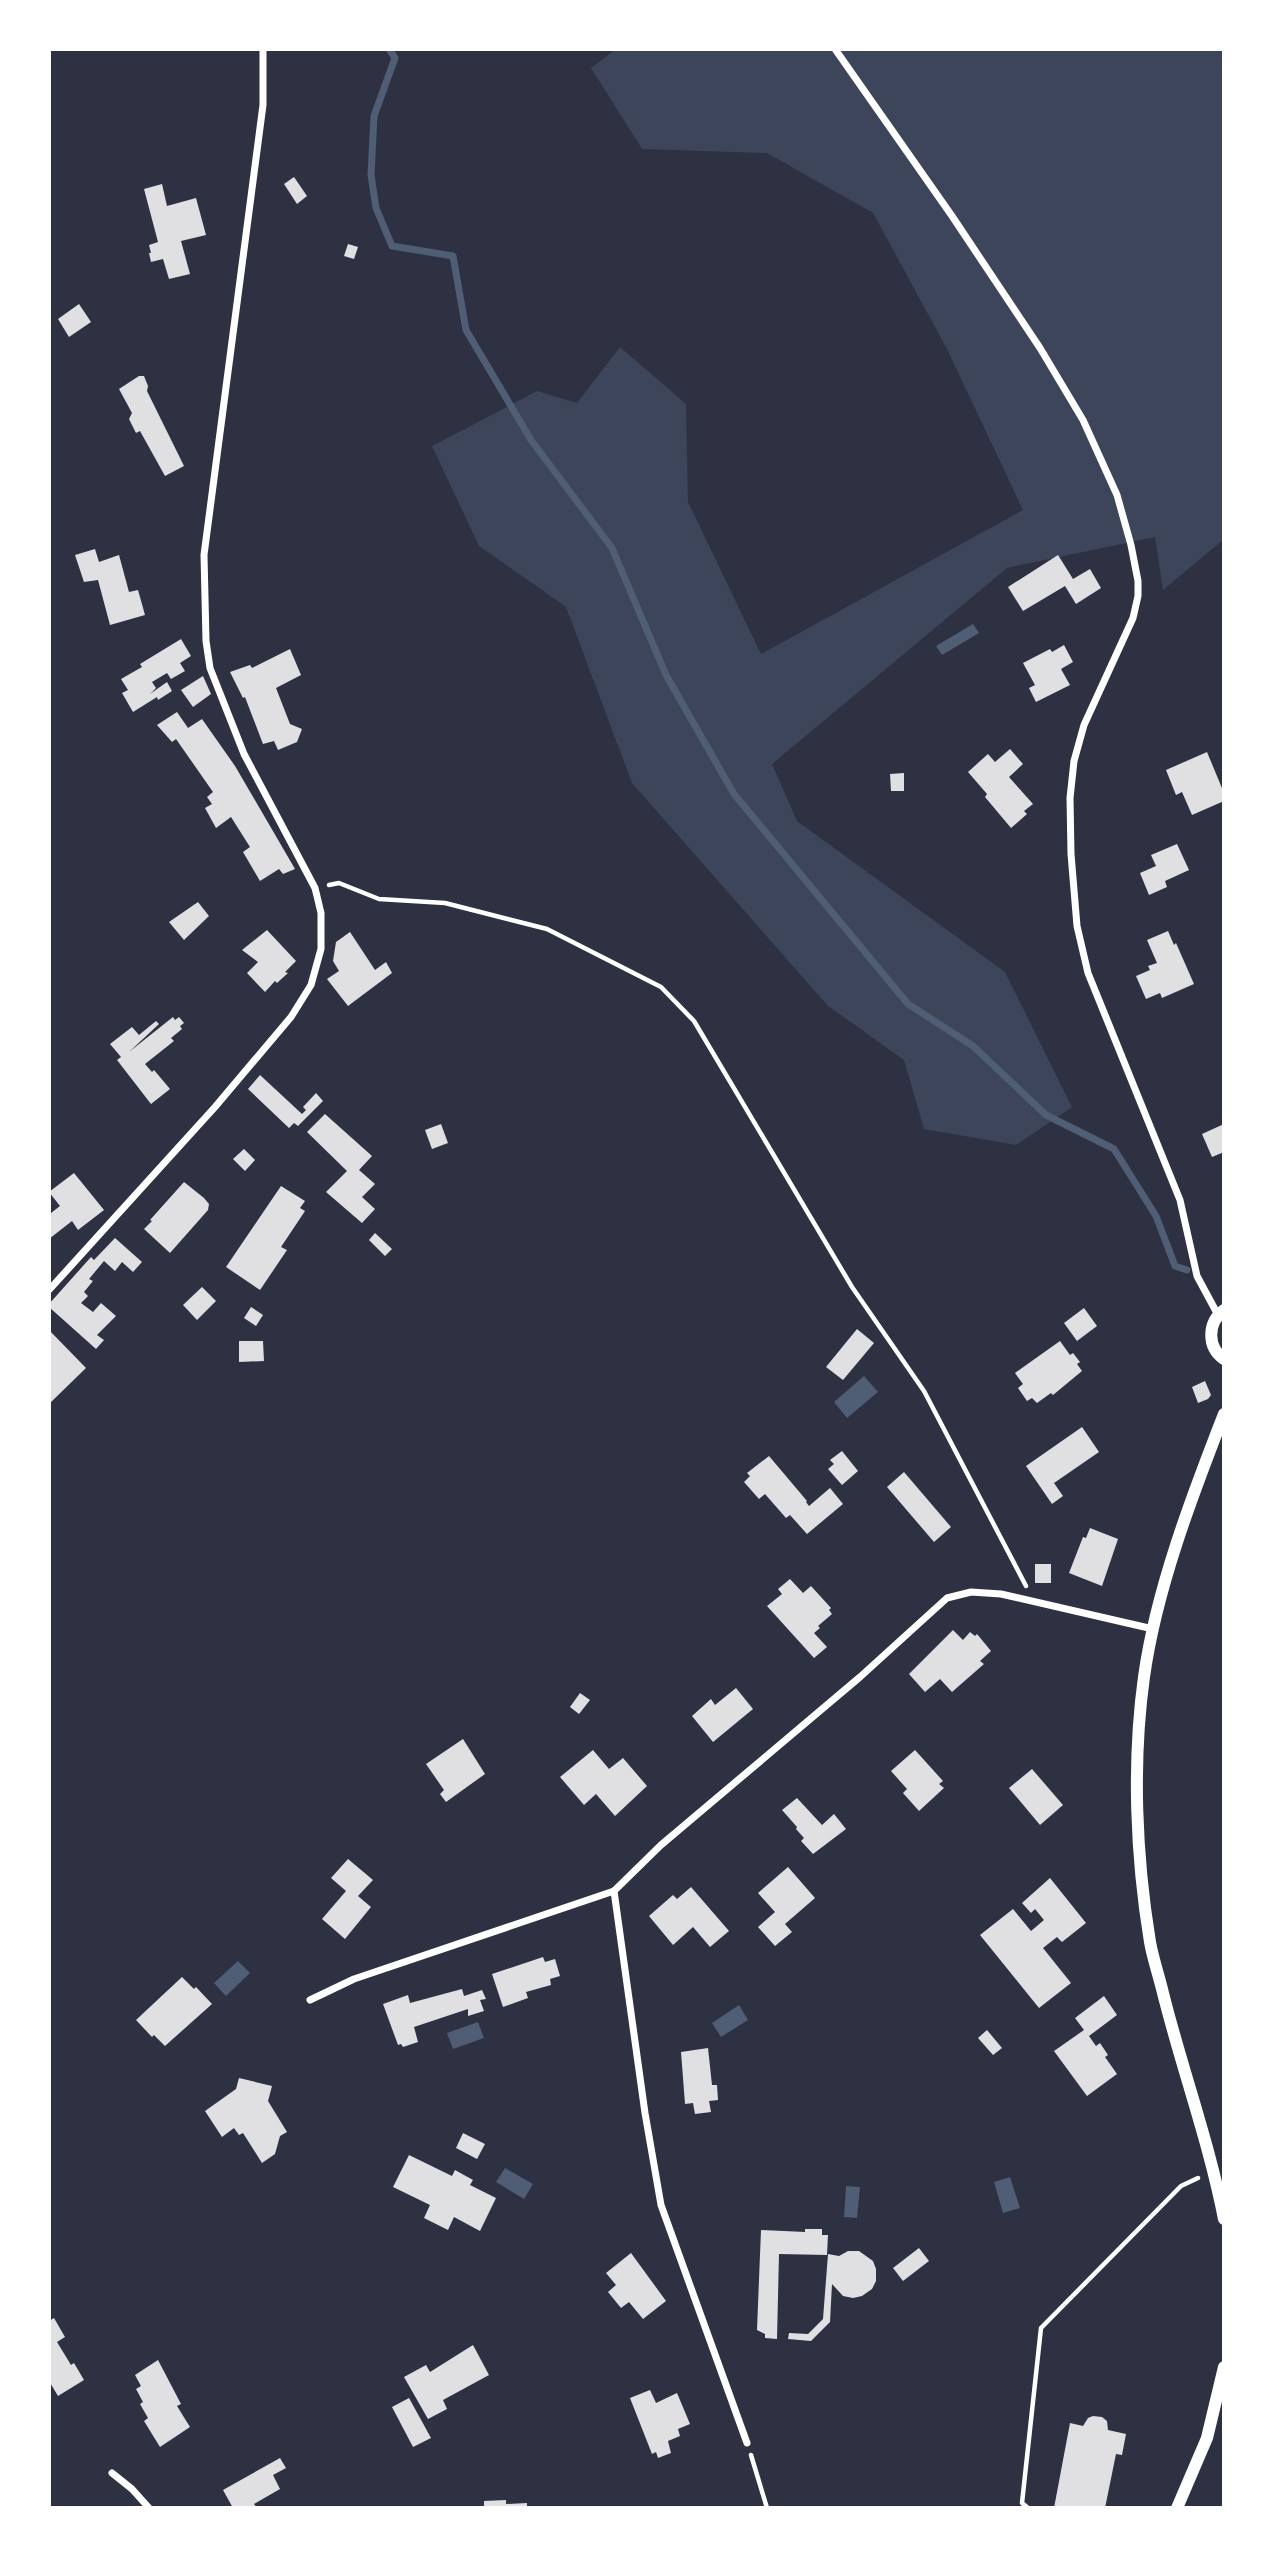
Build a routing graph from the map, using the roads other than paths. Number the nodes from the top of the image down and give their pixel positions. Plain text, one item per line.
1 (263, 49) edge
2 (835, 49) edge
3 (49, 1290) edge
4 (1221, 1312) edge
5 (1224, 1359) edge
6 (1224, 1414) edge
7 (1153, 1629) junction
8 (614, 1891) junction
9 (310, 2000) dead end
10 (1224, 2219) edge
11 (1224, 2367) edge
12 (747, 2443) road end
13 (112, 2473) dead end
14 (149, 2508) edge
15 (1177, 2508) edge

1 - 3 street
2 - 4 street
4 - 5 street
6 - 7 street
7 - 8 street
7 - 10 street
8 - 9 street
8 - 12 street
11 - 15 street
13 - 14 street

